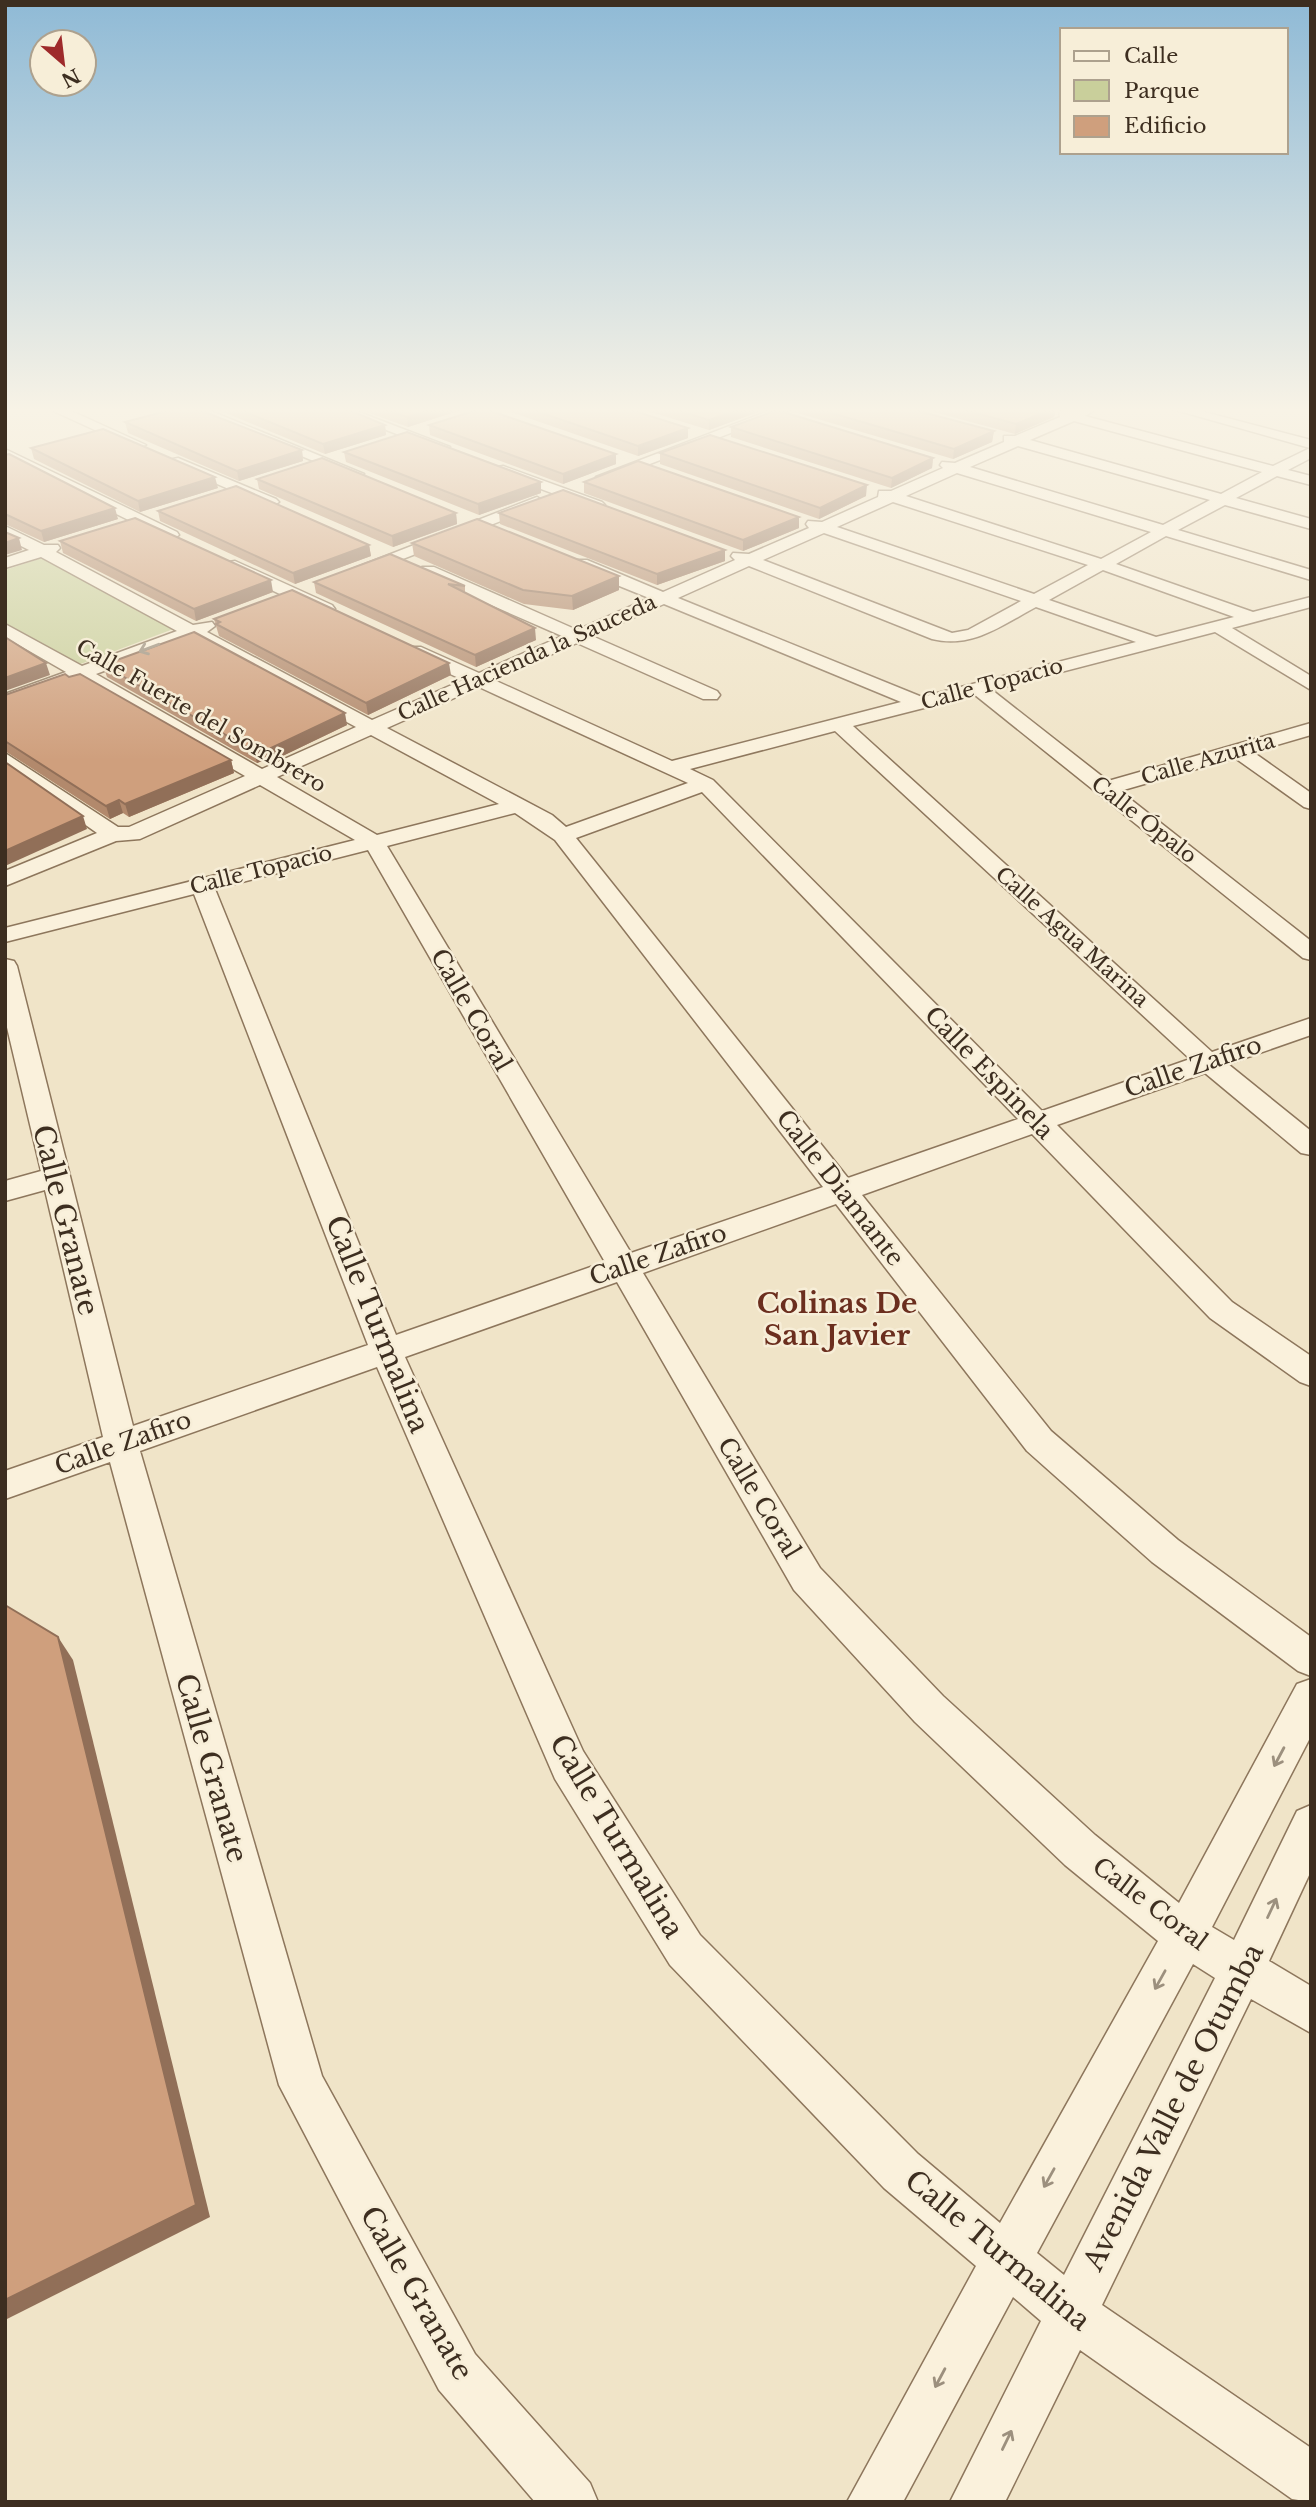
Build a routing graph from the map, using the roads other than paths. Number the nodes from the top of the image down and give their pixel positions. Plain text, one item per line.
1 (123, 526) edge
2 (151, 526) edge
3 (473, 526) edge
4 (488, 526) edge
5 (820, 526) edge
6 (983, 526) edge
7 (1149, 526) edge
8 (1175, 526) edge
9 (823, 527) junction
10 (116, 528) edge
11 (5, 531) edge
12 (1165, 531) junction
13 (505, 533) edge
14 (67, 543) edge
15 (188, 543) edge
16 (370, 545) edge
17 (43, 551) junction
18 (724, 551) edge
19 (394, 556) junction
20 (566, 558) edge
21 (223, 560) edge
22 (749, 560) junction
23 (5, 563) edge
24 (1102, 565) junction
25 (344, 575) edge
26 (1311, 575) edge
27 (320, 584) edge
28 (295, 594) junction
29 (664, 597) junction
30 (1037, 600) junction
31 (1311, 602) edge
32 (270, 603) edge
33 (344, 617) edge
34 (1251, 617) junction
35 (220, 621) edge
36 (1217, 626) junction
37 (5, 629) edge
38 (195, 630) junction
39 (575, 637) junction
40 (1154, 642) junction
41 (404, 646) edge
42 (81, 673) junction
43 (477, 680) junction
44 (1311, 684) edge
45 (978, 688) junction
46 (710, 695) dead end
47 (5, 701) edge
48 (920, 703) junction
49 (838, 723) junction
50 (371, 727) junction
51 (1311, 729) edge
52 (1237, 750) junction
53 (5, 760) edge
54 (673, 767) junction
55 (260, 776) junction
56 (706, 784) junction
57 (1105, 789) junction
58 (1311, 803) edge
59 (518, 806) junction
60 (115, 834) junction
61 (563, 835) junction
62 (374, 842) junction
63 (5, 879) edge
64 (202, 885) junction
65 (5, 934) edge
66 (1311, 953) edge
67 (5, 966) edge
68 (1311, 1026) edge
69 (1208, 1062) junction
70 (1037, 1122) junction
71 (1311, 1146) edge
72 (55, 1177) junction
73 (842, 1190) junction
74 (5, 1191) edge
75 (621, 1268) junction
76 (386, 1350) junction
77 (1311, 1373) edge
78 (121, 1443) junction
79 (5, 1485) edge
80 (1311, 1659) edge
81 (1311, 1697) edge
82 (1311, 1825) edge
83 (1185, 1935) junction
84 (1242, 1970) junction
85 (1311, 2011) edge
86 (1005, 2258) junction
87 (1070, 2313) junction
88 (1311, 2480) edge
89 (571, 2502) edge
90 (874, 2502) edge
91 (977, 2502) edge

1 - 10 street
2 - 15 street
3 - 19 street
4 - 13 street
5 - 9 street
6 - 24 street
7 - 12 street
8 - 12 street
9 - 22 street, Calle Hacienda la Sauceda
9 - 30 street
11 - 17 street, Calle Diamante
12 - 24 street
12 - 26 street
14 - 17 street
16 - 19 street
17 - 23 street
17 - 38 street, Calle Diamante
18 - 22 street
19 - 25 street
19 - 39 street
20 - 29 street
21 - 28 street
22 - 29 street, Calle Hacienda la Sauceda
22 - 30 street
24 - 30 street
24 - 34 street
27 - 28 street
28 - 32 street
28 - 33 street
29 - 39 street, Calle Hacienda la Sauceda
29 - 48 street
30 - 40 street
31 - 34 street, Calle Topacio
34 - 36 street, Calle Topacio
35 - 38 street
36 - 40 street, Calle Topacio
36 - 44 street
37 - 42 street, Calle Fuerte del Sombrero
38 -> 42 street
38 - 50 street, Calle Diamante
39 - 43 street, Calle Hacienda la Sauceda
39 - 46 street
40 - 45 street, Calle Topacio
41 - 43 street, Calle Espinela
42 - 47 street
42 - 55 street, Calle Fuerte del Sombrero
43 - 50 street, Calle Hacienda la Sauceda
43 - 54 street, Calle Espinela
45 - 48 street, Calle Topacio
45 - 57 street, Calle Ópalo
48 - 49 street, Calle Topacio
49 - 54 street, Calle Topacio
49 - 69 street, Calle Agua Marina
50 - 55 street, Calle Hacienda la Sauceda
50 - 59 street, Calle Diamante
51 - 52 street, Calle Azurita
52 - 57 street, Calle Azurita
52 - 58 street
53 - 60 street
54 - 56 street, Calle Espinela
55 - 60 street, Calle Hacienda la Sauceda
55 - 62 street, Calle Fuerte del Sombrero
56 - 61 street
56 - 70 street, Calle Espinela
57 - 66 street, Calle Ópalo
59 - 61 street, Calle Diamante
59 - 62 street, Calle Topacio
60 - 63 street, Calle Hacienda la Sauceda
61 - 73 street, Calle Diamante
62 - 64 street, Calle Topacio
62 - 75 street, Calle Coral
64 - 65 street, Calle Topacio
64 - 76 street, Calle Turmalina
67 - 72 street, Calle Granate
68 - 69 street, Calle Zafiro
69 - 70 street, Calle Zafiro
69 - 71 street, Calle Agua Marina
70 - 73 street, Calle Zafiro
70 - 77 street, Calle Espinela
72 - 74 street
72 - 78 street, Calle Granate
73 - 75 street, Calle Zafiro
73 - 80 street, Calle Diamante
75 - 76 street, Calle Zafiro
75 - 83 street, Calle Coral
76 - 78 street, Calle Zafiro
76 - 86 street, Calle Turmalina
78 - 79 street, Calle Zafiro
78 - 89 street, Calle Granate
81 -> 83 street
84 -> 82 street, Avenida Valle de Otumba
83 - 84 street, Calle Coral
83 -> 86 street
84 - 85 street, Calle Coral
84 - 87 street, Avenida Valle de Otumba
86 - 87 street, Calle Turmalina
86 -> 90 street
87 - 88 street, Calle Turmalina
91 -> 87 street, Avenida Valle de Otumba

